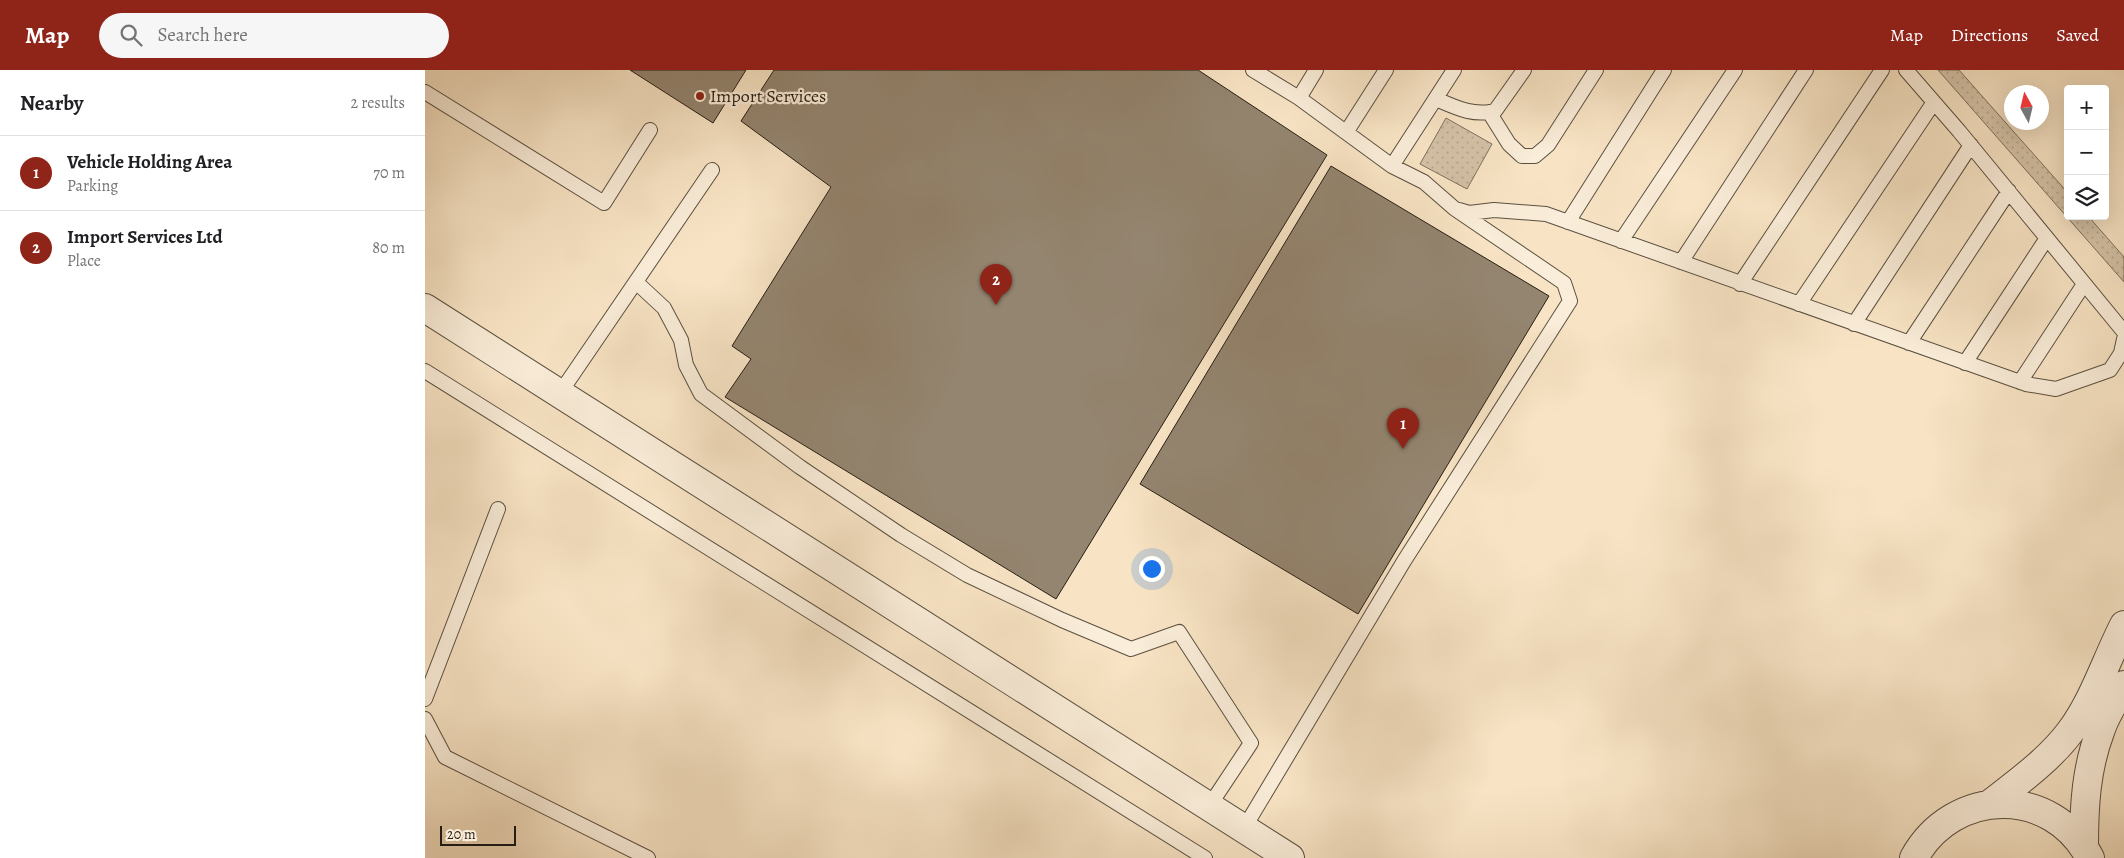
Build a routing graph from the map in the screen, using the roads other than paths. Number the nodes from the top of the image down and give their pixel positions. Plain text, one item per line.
1 (1316, 70) edge
2 (1386, 70) edge
3 (1454, 70) edge
4 (1524, 70) edge
5 (1596, 70) edge
6 (1664, 70) edge
7 (1735, 70) edge
8 (1806, 70) edge
9 (1882, 70) edge
10 (1906, 70) edge
11 (1256, 71) edge
12 (425, 92) edge
13 (1299, 98) junction
14 (1436, 99) junction
15 (1934, 102) junction
16 (1489, 112) junction
17 (650, 130) dead end
18 (1347, 131) junction
19 (1971, 145) junction
20 (1392, 166) junction
21 (712, 170) dead end
22 (2009, 191) junction
23 (1455, 209) junction
24 (1568, 222) junction
25 (2047, 238) junction
26 (1621, 241) junction
27 (1681, 262) junction
28 (636, 282) junction
29 (1740, 284) junction
30 (2084, 284) junction
31 (1799, 304) junction
32 (425, 308) edge
33 (1854, 324) junction
34 (2124, 332) edge
35 (2124, 339) edge
36 (1909, 343) junction
37 (1965, 363) junction
38 (425, 371) edge
39 (2020, 382) junction
40 (560, 392) junction
41 (498, 509) dead end
42 (2124, 625) edge
43 (2124, 685) edge
44 (425, 699) edge
45 (425, 719) edge
46 (1990, 804) junction
47 (1208, 808) junction
48 (1243, 830) junction
49 (2087, 852) edge
50 (647, 858) edge
51 (1205, 858) edge
52 (1290, 858) edge
53 (1914, 858) edge

1 - 13 lane
2 - 18 lane
3 - 14 lane
4 - 16 lane
5 - 16 lane
6 - 24 lane
7 - 26 lane
8 - 27 lane
9 - 29 lane
10 - 15 lane
11 - 13 lane
12 - 17 lane
13 - 18 lane
14 - 16 lane
14 - 20 lane
15 - 19 lane
15 - 31 lane
18 - 20 lane
19 - 22 lane
19 - 33 lane
20 - 23 lane
21 - 28 lane
22 - 25 lane
22 - 36 lane
23 - 24 lane
23 - 48 lane
24 - 26 lane
25 - 30 lane
25 - 37 lane
26 - 27 lane
27 - 29 lane
28 - 40 lane
28 - 47 lane
29 - 31 lane
30 - 34 lane
30 - 39 lane
31 - 33 lane
32 - 40 street
33 - 36 lane
35 - 39 lane
36 - 37 lane
37 - 39 lane
38 - 51 lane
40 - 47 street
41 - 44 lane
42 - 46 street
43 - 49 street
45 - 50 lane
46 - 49 street
46 - 53 street
47 - 48 street
48 - 52 street

